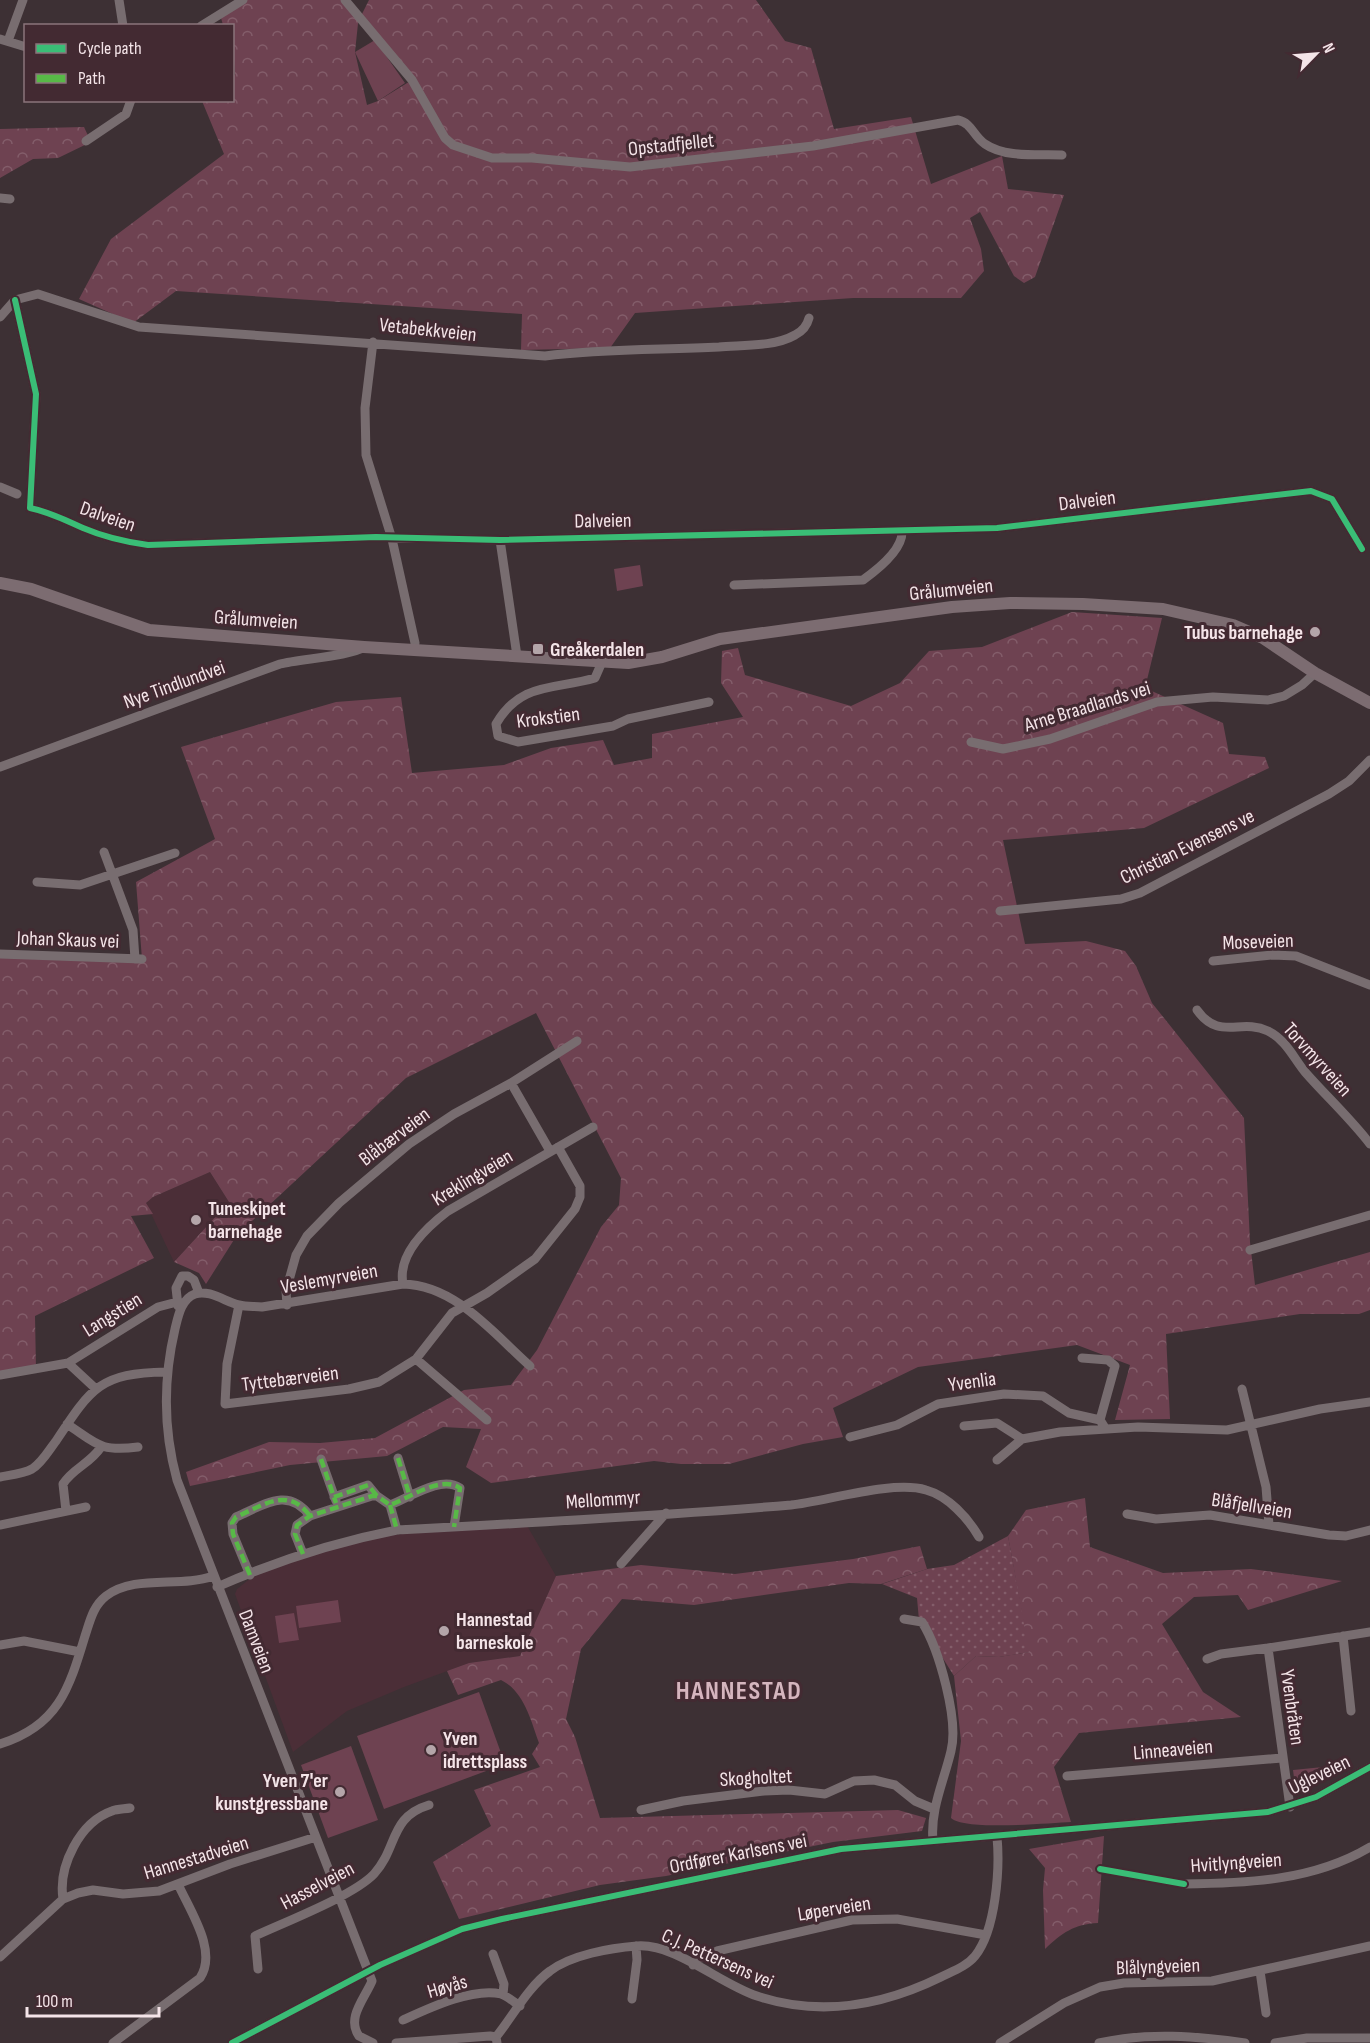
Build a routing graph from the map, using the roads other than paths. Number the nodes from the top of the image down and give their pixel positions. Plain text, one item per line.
1 (23, 0) edge
2 (119, 0) edge
3 (243, 0) edge
4 (345, 0) edge
5 (123, 24) edge
6 (204, 24) edge
7 (4, 40) edge
8 (24, 45) edge
9 (130, 102) edge
10 (86, 141) dead end
11 (1062, 155) dead end
12 (0, 198) edge
13 (10, 199) dead end
14 (15, 300) junction
15 (0, 317) edge
16 (808, 318) dead end
17 (373, 342) junction
18 (0, 487) edge
19 (17, 494) dead end
20 (902, 531) junction
21 (392, 539) junction
22 (500, 540) junction
23 (1362, 549) dead end
24 (0, 583) edge
25 (734, 585) dead end
26 (415, 643) dead end
27 (364, 647) junction
28 (517, 657) junction
29 (602, 662) junction
30 (1315, 674) junction
31 (709, 702) dead end
32 (1370, 704) edge
33 (971, 742) dead end
34 (1370, 760) edge
35 (0, 767) edge
36 (104, 852) dead end
37 (175, 853) dead end
38 (113, 874) junction
39 (37, 882) dead end
40 (1000, 911) dead end
41 (0, 954) edge
42 (1213, 961) dead end
43 (1370, 985) edge
44 (1197, 1010) dead end
45 (577, 1041) dead end
46 (511, 1083) junction
47 (592, 1127) dead end
48 (1370, 1144) edge
49 (554, 1149) junction
50 (1370, 1215) edge
51 (1250, 1250) dead end
52 (403, 1284) junction
53 (199, 1293) junction
54 (177, 1302) junction
55 (240, 1305) junction
56 (286, 1305) junction
57 (461, 1306) junction
58 (179, 1314) junction
59 (1082, 1358) dead end
60 (416, 1359) junction
61 (68, 1364) junction
62 (530, 1366) dead end
63 (166, 1372) junction
64 (0, 1375) edge
65 (96, 1389) junction
66 (1242, 1389) dead end
67 (1370, 1402) edge
68 (487, 1420) dead end
69 (67, 1424) junction
70 (1102, 1424) junction
71 (1252, 1425) junction
72 (964, 1426) dead end
73 (850, 1437) dead end
74 (1022, 1439) junction
75 (101, 1447) junction
76 (138, 1447) dead end
77 (398, 1458) dead end
78 (321, 1459) dead end
79 (997, 1460) dead end
80 (0, 1477) edge
81 (410, 1497) junction
82 (336, 1502) junction
83 (390, 1505) junction
84 (86, 1507) dead end
85 (66, 1511) junction
86 (666, 1513) junction
87 (1127, 1514) dead end
88 (310, 1516) junction
89 (0, 1525) edge
90 (1269, 1525) junction
91 (454, 1527) junction
92 (397, 1530) junction
93 (1370, 1530) edge
94 (979, 1537) dead end
95 (303, 1554) junction
96 (621, 1564) dead end
97 (250, 1575) junction
98 (213, 1576) junction
99 (217, 1587) junction
100 (903, 1619) dead end
101 (1370, 1632) edge
102 (1343, 1636) junction
103 (0, 1645) edge
104 (1268, 1648) junction
105 (80, 1652) junction
106 (1207, 1659) dead end
107 (1351, 1711) dead end
108 (0, 1744) edge
109 (1282, 1758) junction
110 (1370, 1767) edge
111 (1067, 1776) dead end
112 (429, 1805) dead end
113 (130, 1808) dead end
114 (1286, 1808) junction
115 (934, 1809) junction
116 (641, 1810) dead end
117 (316, 1837) junction
118 (997, 1837) junction
119 (933, 1841) junction
120 (1370, 1847) edge
121 (178, 1884) junction
122 (1184, 1884) dead end
123 (340, 1896) junction
124 (63, 1899) junction
125 (986, 1935) junction
126 (636, 1946) junction
127 (1370, 1946) edge
128 (494, 1954) dead end
129 (0, 1957) edge
130 (693, 1965) junction
131 (258, 1969) dead end
132 (368, 1971) junction
133 (1260, 1971) junction
134 (503, 1995) junction
135 (632, 2000) dead end
136 (520, 2007) junction
137 (1266, 2013) dead end
138 (403, 2020) dead end
139 (1370, 2038) edge
140 (496, 2040) edge
141 (1177, 2040) edge
142 (1351, 2040) edge
143 (114, 2043) edge
144 (232, 2043) edge
145 (373, 2043) edge
146 (396, 2043) edge
147 (1000, 2043) edge
148 (1099, 2043) edge
149 (1245, 2043) edge
150 (1275, 2043) edge

1 - 7 street
2 - 5 street
3 - 6 street
4 - 11 street, Opstadfjellet
7 - 8 street
9 - 10 street
12 - 13 street
14 - 15 street
14 - 17 street, Vetabekkveien
14 - 21 street, Dalveien
16 - 17 street, Vetabekkveien
17 - 21 street
18 - 19 street
20 - 22 street, Dalveien
20 - 23 street, Dalveien
20 - 25 street
21 - 22 street, Dalveien
21 - 26 street
22 - 28 street
24 - 27 main road, Grålumveien
27 - 28 main road, Grålumveien
27 - 35 street, Nye Tindlundvei
28 - 29 main road, Grålumveien
29 - 30 main road, Grålumveien
29 - 31 street, Krokstien
30 - 32 main road, Grålumveien
30 - 33 street, Arne Braadlands vei
34 - 40 street, Christian Evensens ve
36 - 38 street, Johan Skaus vei
37 - 38 street
38 - 39 street
38 - 41 street, Johan Skaus vei
42 - 43 street, Moseveien
44 - 48 street, Torvmyrveien
45 - 46 street, Blåbærveien
46 - 49 street, Tyttebærveien
46 - 56 street, Blåbærveien
47 - 49 street, Kreklingveien
49 - 52 street, Kreklingveien
49 - 57 street, Tyttebærveien
50 - 51 street
52 - 56 street, Veslemyrveien
52 - 57 street, Veslemyrveien
53 - 54 street, Damveien
53 - 55 street, Veslemyrveien
53 - 58 street
54 - 58 street, Damveien
54 - 61 street, Langstien
55 - 56 street, Veslemyrveien
55 - 60 street, Tyttebærveien
57 - 60 street, Tyttebærveien
57 - 62 street
58 - 63 street, Damveien
59 - 70 street
60 - 68 street
61 - 64 street, Langstien
61 - 65 street
63 - 65 street
63 - 98 street, Damveien
65 - 69 street
66 - 71 street
67 - 71 street, Yvenlia
69 - 75 street
69 - 80 street
70 - 71 street, Yvenlia
70 - 73 street, Yvenlia
70 - 74 street, Yvenlia
71 - 90 street
72 - 74 street
74 - 79 street
75 - 76 street
75 - 85 street
77 - 81 street
78 - 82 street
81 - 83 street
81 - 91 street
82 - 83 street
82 - 88 street
83 - 92 street
84 - 85 street
85 - 89 street
86 - 91 street, Mellommyr
86 - 94 street, Mellommyr
86 - 96 street
87 - 90 street, Blåfjellveien
88 - 95 street
88 - 97 street
90 - 93 street, Blåfjellveien
91 - 92 street, Mellommyr
92 - 95 street, Mellommyr
95 - 97 street, Mellommyr
97 - 99 street, Mellommyr
98 - 99 street, Damveien
98 - 105 street
99 - 117 street, Damveien
100 - 115 street
101 - 102 street, Yvenbråten
102 - 104 street, Yvenbråten
102 - 107 street
103 - 105 street
104 - 106 street, Yvenbråten
104 - 109 street, Yvenbråten
105 - 108 street
109 - 111 street, Linneaveien
109 - 114 street, Yvenbråten
110 - 114 street, Ugleveien
112 - 123 street, Hasselveien
113 - 124 street
114 - 118 street, Ordfører Karlsens vei
115 - 116 street, Skogholtet
115 - 119 street
117 - 121 street, Hannestadveien
117 - 123 street, Damveien
118 - 119 street, Ordfører Karlsens vei
118 - 125 street, C.J. Pettersens vei
119 - 132 street, Ordfører Karlsens vei
120 - 122 street, Hvitlyngveien
121 - 124 street, Hannestadveien
121 - 143 street
123 - 131 street, Hasselveien
123 - 132 street, Damveien
124 - 129 street, Hannestadveien
125 - 130 street, Løperveien
125 - 130 street, C.J. Pettersens vei
126 - 130 street, C.J. Pettersens vei
126 - 135 street, C.J. Pettersens vei
126 - 136 street, C.J. Pettersens vei
127 - 133 street, Blålyngveien
128 - 134 street
132 - 144 street, Ordfører Karlsens vei
132 - 145 street
133 - 137 street
133 - 147 street, Blålyngveien
134 - 136 street
134 - 138 street, Høyås
136 - 140 street, C.J. Pettersens vei
139 - 142 street
140 - 146 street, C.J. Pettersens vei
141 - 148 street
141 - 149 street
142 - 150 street

